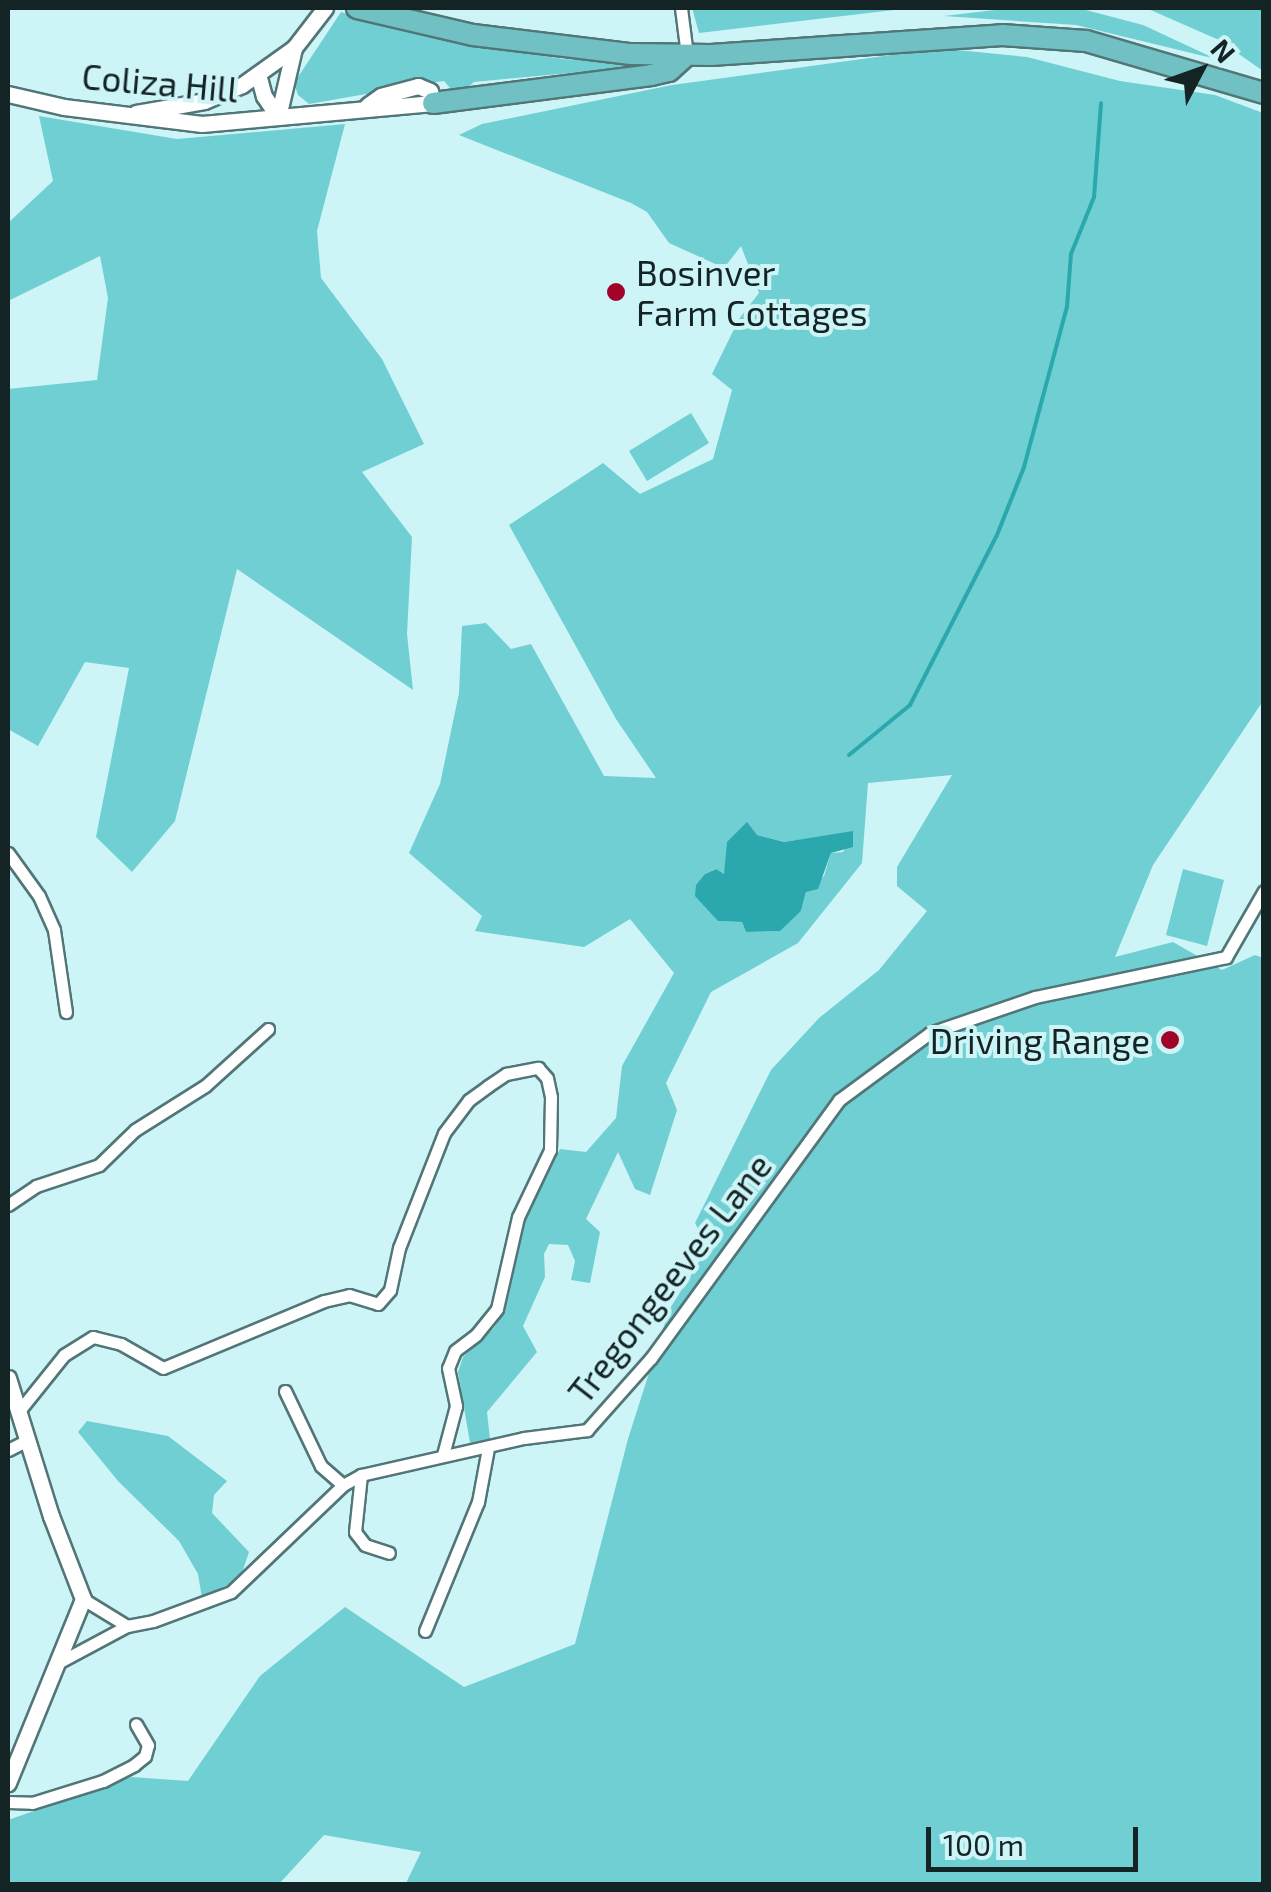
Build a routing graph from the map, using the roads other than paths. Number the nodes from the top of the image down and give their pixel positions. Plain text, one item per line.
1 (325, 8) edge
2 (356, 8) edge
3 (680, 8) edge
4 (294, 48) junction
5 (688, 55) junction
6 (262, 71) junction
7 (284, 78) junction
8 (1264, 92) edge
9 (8, 94) edge
10 (433, 102) joint
11 (135, 114) junction
12 (278, 118) junction
13 (8, 853) edge
14 (1264, 891) edge
15 (66, 1012) dead end
16 (268, 1028) dead end
17 (8, 1206) edge
18 (8, 1378) edge
19 (285, 1391) dead end
20 (19, 1411) junction
21 (26, 1441) junction
22 (488, 1448) junction
23 (8, 1450) edge
24 (443, 1455) junction
25 (361, 1474) junction
26 (344, 1485) junction
27 (389, 1553) dead end
28 (82, 1599) junction
29 (127, 1626) junction
30 (424, 1631) dead end
31 (52, 1666) junction
32 (136, 1724) dead end
33 (8, 1783) edge
34 (8, 1802) edge

1 - 4 street
2 - 5 highway
3 - 5 street
4 - 6 street
4 - 7 street
5 - 8 highway
5 - 10 highway
6 - 7 street
6 - 11 street
6 - 12 street
7 - 12 street
9 - 11 street, Coliza Hill
10 - 12 street, Coliza Hill
11 - 12 street, Coliza Hill
13 - 15 street
14 - 22 street, Tregongeeves Lane
16 - 17 street
18 - 20 street
19 - 26 street
20 - 21 street
20 - 24 street
21 - 23 street
21 - 28 street
22 - 24 street, Tregongeeves Lane
22 - 30 street
24 - 25 street, Tregongeeves Lane
25 - 26 street, Tregongeeves Lane
25 - 27 street
26 - 29 street, Tregongeeves Lane
28 - 29 street
28 - 31 street
29 - 31 street, Tregongeeves Lane
31 - 33 street
32 - 34 street

